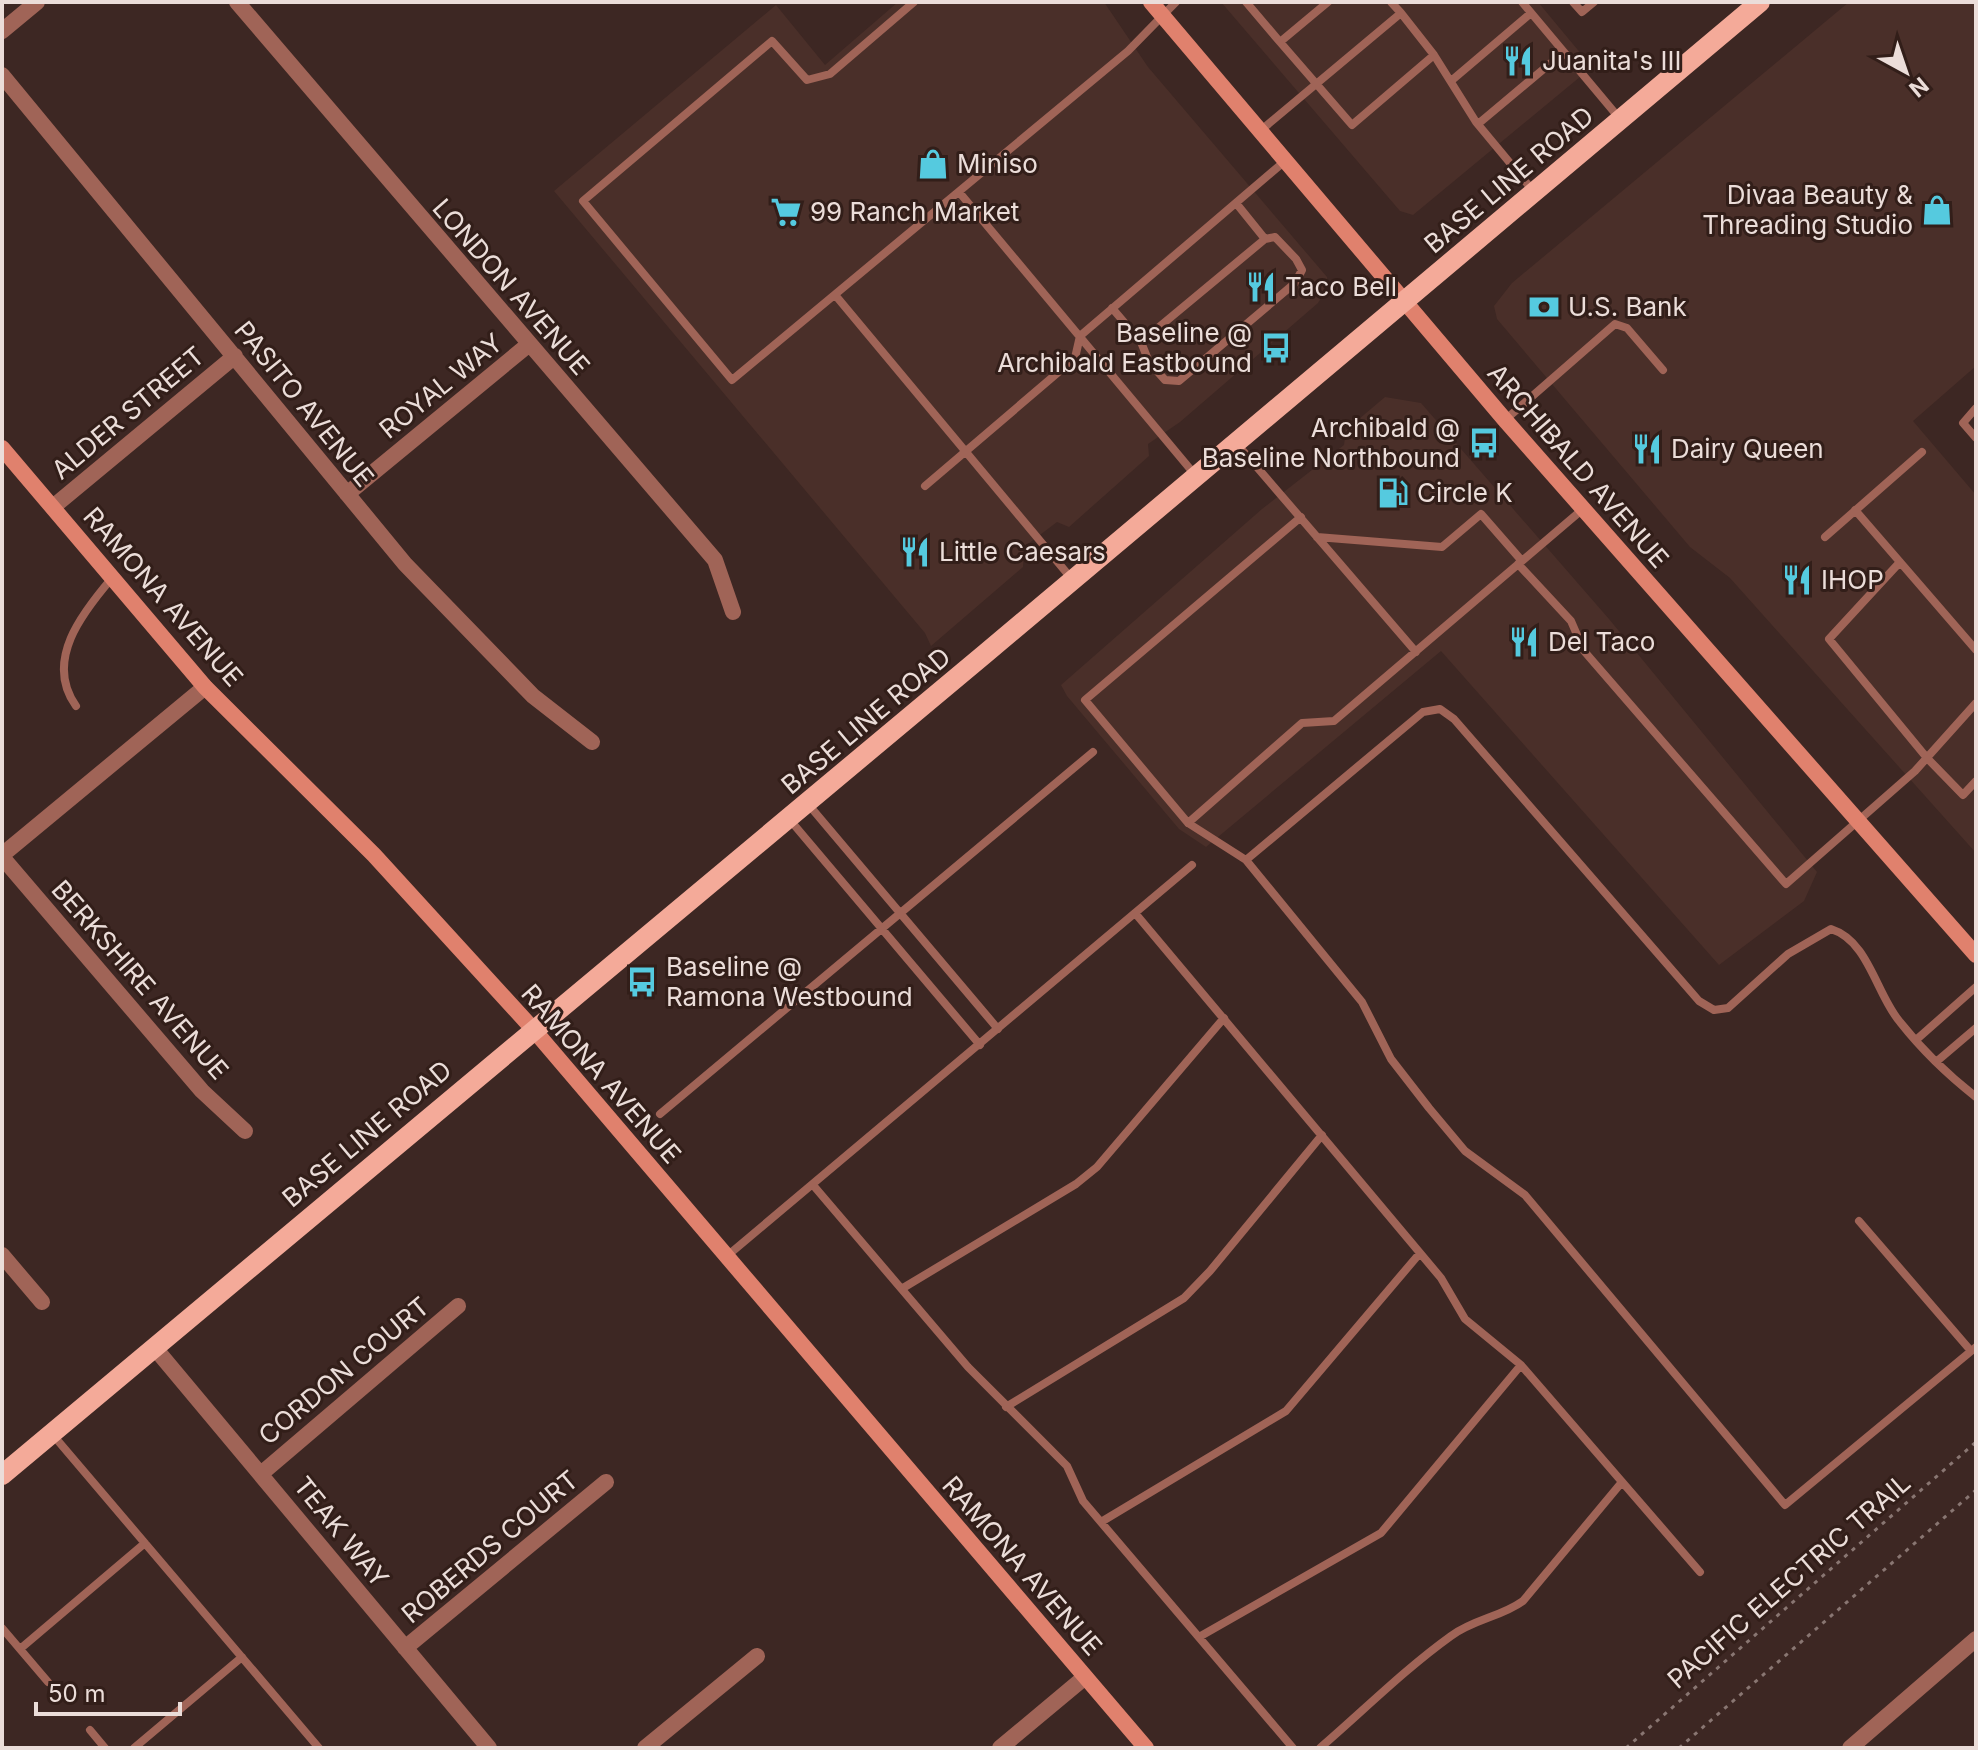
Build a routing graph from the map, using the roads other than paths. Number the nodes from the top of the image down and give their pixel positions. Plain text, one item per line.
1 (37, 2) edge
2 (237, 2) edge
3 (914, 2) edge
4 (1176, 2) edge
5 (1246, 2) edge
6 (1328, 2) edge
7 (1391, 2) edge
8 (1522, 2) edge
9 (1573, 2) edge
10 (1594, 2) edge
11 (1760, 2) edge
12 (1156, 8) edge
13 (1401, 13) junction
14 (1531, 13) junction
15 (2, 31) edge
16 (1280, 42) junction
17 (1564, 52) junction
18 (1434, 55) junction
19 (2, 75) edge
20 (1451, 81) junction
21 (1316, 84) junction
22 (1621, 119) junction
23 (1478, 124) junction
24 (1260, 131) junction
25 (1285, 161) junction
26 (959, 192) junction
27 (1534, 192) junction
28 (1236, 203) junction
29 (1265, 239) junction
30 (836, 296) junction
31 (1404, 302) junction
32 (1112, 308) junction
33 (1080, 336) junction
34 (1141, 342) junction
35 (528, 345) junction
36 (235, 356) junction
37 (1663, 370) dead end
38 (1976, 408) edge
39 (1505, 420) junction
40 (1976, 438) edge
41 (1236, 443) junction
42 (2, 448) edge
43 (967, 451) junction
44 (1922, 452) dead end
45 (1197, 476) junction
46 (925, 486) dead end
47 (347, 494) junction
48 (53, 507) junction
49 (1583, 509) junction
50 (1855, 510) junction
51 (1301, 517) junction
52 (1317, 537) junction
53 (1825, 537) dead end
54 (1520, 562) junction
55 (1900, 562) junction
56 (113, 578) junction
57 (1073, 580) junction
58 (733, 612) dead end
59 (1976, 650) edge
60 (1416, 652) junction
61 (205, 687) junction
62 (1976, 703) edge
63 (76, 706) dead end
64 (592, 742) dead end
65 (1093, 752) dead end
66 (1927, 758) junction
67 (1976, 781) edge
68 (808, 804) junction
69 (790, 819) junction
70 (1188, 823) junction
71 (1858, 823) junction
72 (2, 856) edge
73 (1246, 860) junction
74 (1192, 865) dead end
75 (901, 913) junction
76 (1135, 913) junction
77 (882, 929) junction
78 (1976, 955) edge
79 (1976, 987) edge
80 (1224, 1018) junction
81 (1976, 1028) edge
82 (533, 1029) junction
83 (998, 1029) junction
84 (1916, 1040) junction
85 (980, 1045) junction
86 (1936, 1062) junction
87 (1976, 1097) edge
88 (660, 1114) dead end
89 (245, 1131) dead end
90 (1322, 1135) junction
91 (813, 1185) junction
92 (1859, 1221) dead end
93 (1420, 1253) junction
94 (2, 1255) edge
95 (726, 1257) junction
96 (903, 1288) junction
97 (42, 1302) dead end
98 (458, 1306) dead end
99 (154, 1347) junction
100 (1973, 1349) edge
101 (1521, 1365) junction
102 (1006, 1407) junction
103 (52, 1433) junction
104 (262, 1473) junction
105 (2, 1475) edge
106 (606, 1482) dead end
107 (1622, 1482) junction
108 (1101, 1522) junction
109 (145, 1543) junction
110 (1700, 1572) dead end
111 (2, 1628) edge
112 (1199, 1637) junction
113 (1976, 1639) edge
114 (405, 1648) junction
115 (20, 1649) junction
116 (757, 1656) dead end
117 (242, 1657) junction
118 (1085, 1677) junction
119 (48, 1682) dead end
120 (90, 1730) dead end
121 (105, 1748) edge
122 (134, 1748) edge
123 (319, 1748) edge
124 (489, 1748) edge
125 (645, 1748) edge
126 (1000, 1748) edge
127 (1146, 1748) edge
128 (1293, 1748) edge
129 (1320, 1748) edge
130 (1850, 1748) edge

1 - 15 street
2 - 35 street, LONDON AVENUE
3 - 30 lane
4 - 12 lane
5 - 16 lane
6 - 16 lane
7 - 13 lane
8 - 14 lane
9 - 10 lane
11 - 22 main road, BASE LINE ROAD
12 - 24 street, ARCHIBALD AVENUE
12 - 26 lane
13 - 18 lane
13 - 21 lane
14 - 17 lane
14 - 20 lane
16 - 21 lane
17 - 22 lane
17 - 23 lane
18 - 20 lane
18 - 21 lane
19 - 36 street, PASITO AVENUE
20 - 23 lane
21 - 24 lane
22 - 27 main road, BASE LINE ROAD
23 - 27 lane
24 - 25 street, ARCHIBALD AVENUE
25 - 28 lane
25 - 31 street, ARCHIBALD AVENUE
26 - 30 lane
26 - 33 lane
27 - 31 main road, BASE LINE ROAD
28 - 29 lane
28 - 32 lane
29 - 34 lane
29 - 34 lane
30 - 43 lane
31 - 39 street, ARCHIBALD AVENUE
31 - 41 main road, BASE LINE ROAD
32 - 33 lane
32 - 34 lane
33 - 43 lane
33 - 45 lane
35 - 47 street, ROYAL WAY
35 - 58 street, LONDON AVENUE
36 - 47 street, PASITO AVENUE
36 - 48 street, ALDER STREET
37 - 39 lane
38 - 40 lane
39 - 49 street, ARCHIBALD AVENUE
41 - 45 main road, BASE LINE ROAD
41 - 51 lane
42 - 48 street, RAMONA AVENUE
43 - 46 lane
43 - 57 lane
44 - 50 lane
45 - 57 main road, BASE LINE ROAD
47 - 64 street, PASITO AVENUE
48 - 56 street, RAMONA AVENUE
49 - 54 lane
49 - 71 street, ARCHIBALD AVENUE
50 - 53 lane
50 - 55 lane
51 - 52 lane
51 - 70 lane
52 - 54 lane
52 - 60 lane
54 - 60 lane
54 - 71 lane
55 - 59 lane
55 - 66 lane
56 - 61 street, RAMONA AVENUE
56 - 63 lane
57 - 68 main road, BASE LINE ROAD
60 - 70 lane
61 - 72 street
61 - 82 street, RAMONA AVENUE
62 - 66 lane
65 - 75 lane
66 - 67 lane
66 - 71 lane
68 - 69 main road, BASE LINE ROAD
68 - 75 lane
69 - 77 lane
69 - 82 main road, BASE LINE ROAD
70 - 73 lane
71 - 78 street, ARCHIBALD AVENUE
72 - 89 street, BERKSHIRE AVENUE
73 - 84 lane
73 - 100 lane
74 - 76 lane
75 - 77 lane
75 - 83 lane
76 - 80 lane
76 - 83 lane
77 - 85 lane
77 - 88 lane
79 - 84 lane
80 - 90 lane
80 - 96 lane
81 - 86 lane
82 - 95 street, RAMONA AVENUE
82 - 99 main road, BASE LINE ROAD
83 - 85 lane
84 - 86 lane
85 - 91 lane
86 - 87 lane
90 - 93 lane
90 - 102 lane
91 - 95 lane
91 - 96 lane
92 - 100 lane
93 - 101 lane
93 - 108 lane
94 - 97 street
95 - 118 street, RAMONA AVENUE
96 - 102 lane
98 - 104 street, CORDON COURT
99 - 103 main road, BASE LINE ROAD
99 - 104 street, TEAK WAY
101 - 107 lane
101 - 112 lane
102 - 108 lane
103 - 105 main road, BASE LINE ROAD
103 - 109 lane
104 - 114 street, TEAK WAY
106 - 114 street, ROBERDS COURT
107 - 110 lane
107 - 129 lane
108 - 112 lane
109 - 115 lane
109 - 117 lane
111 - 115 lane
112 - 128 lane
113 - 130 street
114 - 124 street, TEAK WAY
115 - 119 lane
116 - 125 street
117 - 122 lane
117 - 123 lane
118 - 126 street
118 - 127 street, RAMONA AVENUE
120 - 121 lane

